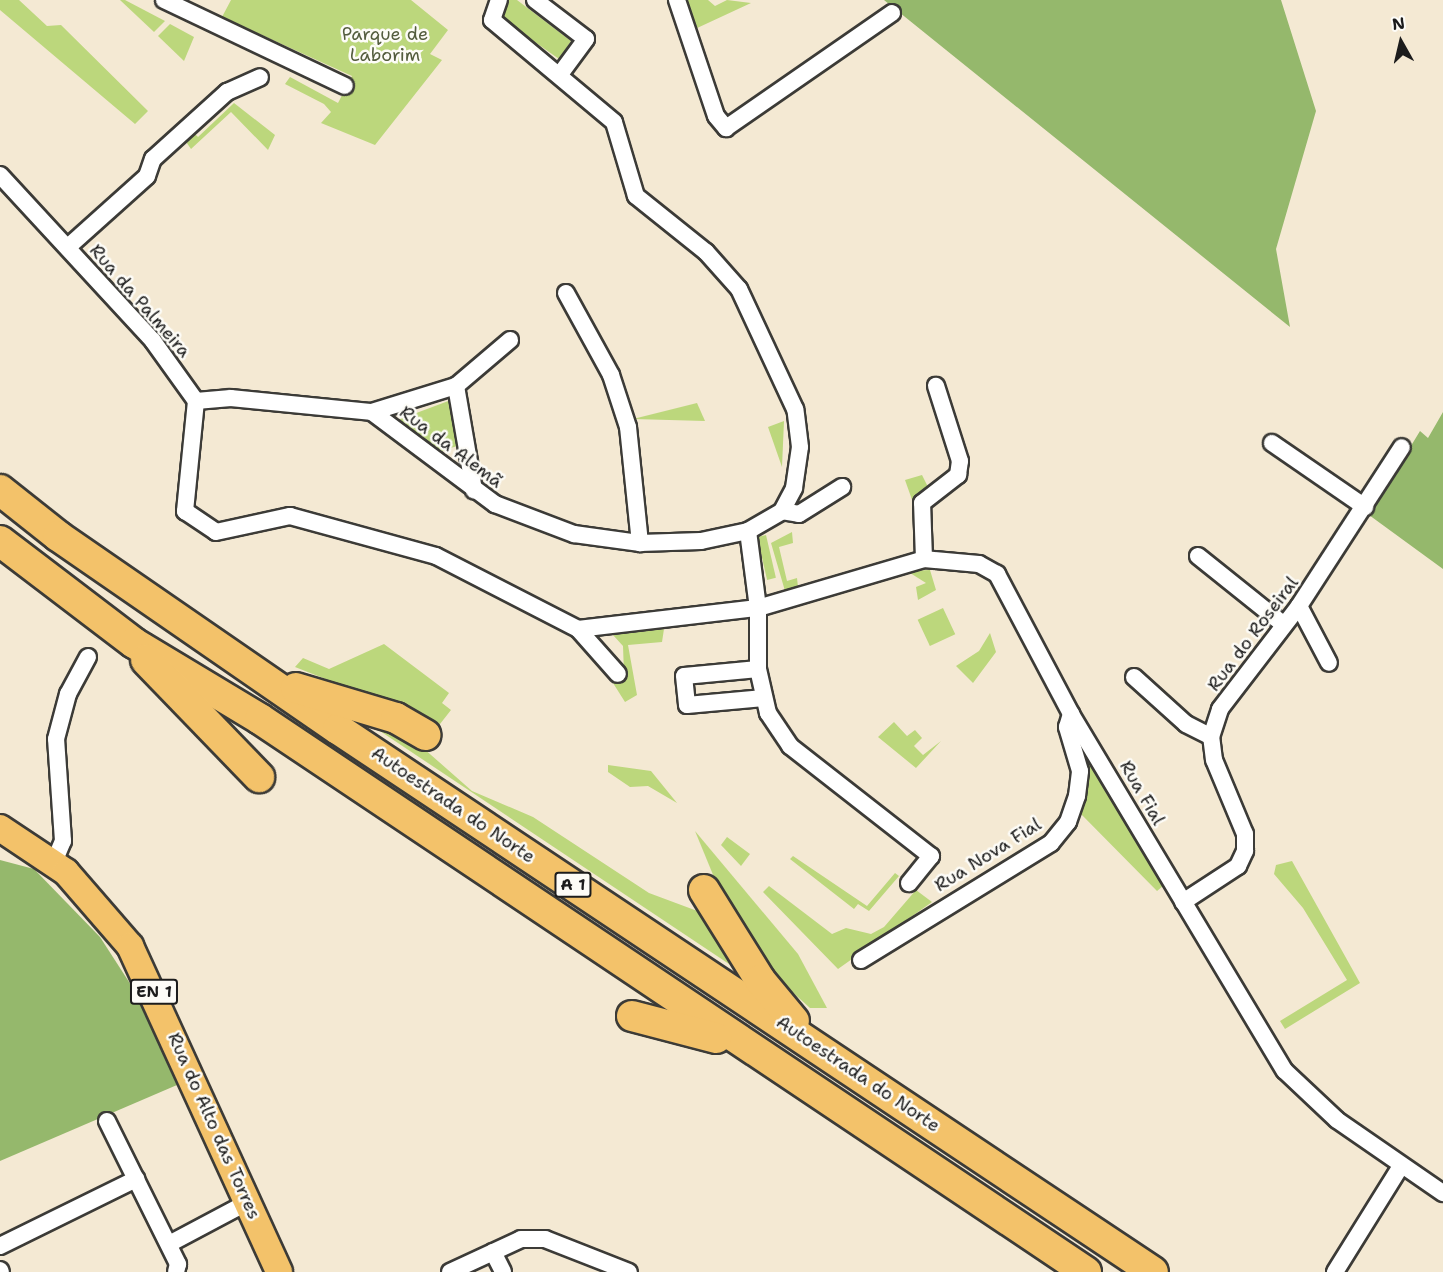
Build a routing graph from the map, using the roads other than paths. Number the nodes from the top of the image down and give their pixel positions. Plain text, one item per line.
1 (164, 0) edge
2 (499, 0) edge
3 (535, 0) edge
4 (677, 0) edge
5 (892, 13) dead end
6 (561, 73) junction
7 (260, 77) dead end
8 (345, 86) dead end
9 (0, 175) edge
10 (68, 247) junction
11 (566, 292) dead end
12 (510, 340) dead end
13 (456, 386) junction
14 (936, 386) dead end
15 (196, 401) junction
16 (372, 412) junction
17 (1272, 443) dead end
18 (1402, 447) dead end
19 (842, 487) dead end
20 (0, 490) edge
21 (474, 490) junction
22 (1365, 507) junction
23 (782, 511) junction
24 (748, 531) junction
25 (0, 541) edge
26 (640, 543) junction
27 (1198, 556) dead end
28 (924, 560) junction
29 (1299, 606) junction
30 (758, 608) junction
31 (1284, 626) junction
32 (578, 629) junction
33 (134, 643) junction
34 (88, 657) dead end
35 (1329, 663) dead end
36 (758, 669) junction
37 (618, 674) dead end
38 (1134, 677) dead end
39 (277, 682) junction
40 (764, 698) junction
41 (1071, 714) junction
42 (424, 735) dead end
43 (1211, 737) junction
44 (260, 777) dead end
45 (1, 830) edge
46 (54, 862) junction
47 (909, 883) dead end
48 (704, 890) dead end
49 (1183, 902) junction
50 (861, 960) dead end
51 (632, 1016) dead end
52 (813, 1044) junction
53 (752, 1052) junction
54 (107, 1121) dead end
55 (1401, 1166) junction
56 (136, 1179) junction
57 (1443, 1193) edge
58 (248, 1202) junction
59 (169, 1244) junction
60 (0, 1246) edge
61 (493, 1252) junction
62 (176, 1272) edge
63 (279, 1272) edge
64 (450, 1272) edge
65 (503, 1272) edge
66 (629, 1272) edge
67 (1086, 1272) edge
68 (1153, 1272) edge
69 (1335, 1272) edge

1 - 8 street
2 - 6 street
3 - 6 street
4 - 5 street
6 - 23 street
7 - 10 street
9 - 10 street, Rua da Palmeira
10 - 15 street, Rua da Palmeira
11 - 26 street
12 - 13 street
13 - 16 street
13 - 21 street
14 - 28 street
15 - 16 street, Rua da Alemã
15 - 32 street
16 - 21 street, Rua da Alemã
17 - 22 street
18 - 22 street, Rua do Roseiral
19 - 23 street, Rua da Alemã
20 - 39 highway, Autoestrada do Norte / A 1
21 - 26 street, Rua da Alemã
22 - 29 street, Rua do Roseiral
23 - 24 street, Rua da Alemã
24 - 26 street, Rua da Alemã
24 - 30 street
25 - 33 highway, Autoestrada do Norte / A 1
27 - 31 street
28 - 30 street, Rua Fial
28 - 41 street, Rua Fial
29 - 31 street, Rua do Roseiral
29 - 35 street
30 - 32 street, Rua Fial
30 - 36 street
31 - 43 street, Rua do Roseiral
32 - 37 street
33 - 44 highway
33 - 53 highway, Autoestrada do Norte / A 1
34 - 46 street
36 - 40 street
36 - 40 street
38 - 43 street
39 - 42 highway
39 - 52 highway, Autoestrada do Norte / A 1
40 - 47 street
41 - 49 street, Rua Fial
41 - 50 street, Rua Nova Fial
43 - 49 street
45 - 46 main road, Rua do Alto das Torres / EN 1
46 - 58 main road, Rua do Alto das Torres / EN 1
48 - 52 highway
49 - 55 street, Rua Fial
51 - 53 highway
52 - 68 highway, Autoestrada do Norte / A 1
53 - 67 highway, Autoestrada do Norte / A 1
54 - 56 street
55 - 57 street, Rua Fial
55 - 69 street
56 - 59 street
56 - 60 street
58 - 59 street
58 - 63 main road, Rua do Alto das Torres / EN 1
59 - 62 street
61 - 64 street
61 - 65 street
61 - 66 street

